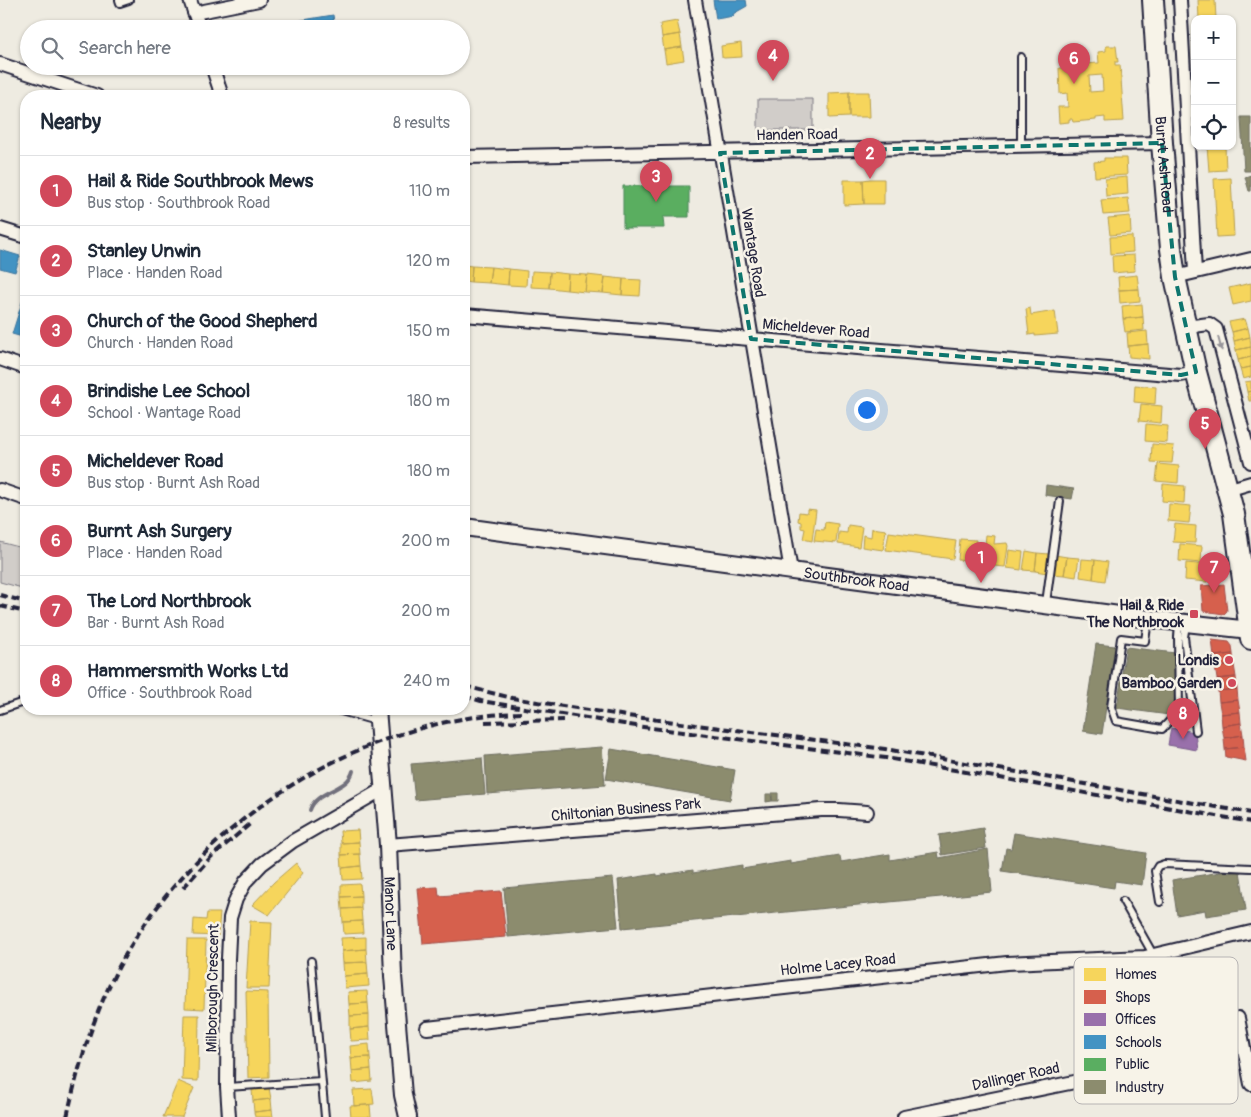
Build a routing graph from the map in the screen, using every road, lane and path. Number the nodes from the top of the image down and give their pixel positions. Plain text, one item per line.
1 (119, 0) edge
2 (129, 0) edge
3 (190, 0) edge
4 (259, 0) edge
5 (695, 0) edge
6 (1154, 0) edge
7 (1180, 0) edge
8 (194, 13) junction
9 (197, 20) edge
10 (1020, 57) dead end
11 (0, 64) edge
12 (20, 71) edge
13 (33, 75) edge
14 (215, 75) edge
15 (79, 90) edge
16 (220, 90) edge
17 (1162, 143) junction
18 (1021, 146) junction
19 (720, 153) junction
20 (470, 158) edge
21 (0, 229) edge
22 (20, 235) edge
23 (1251, 259) edge
24 (1195, 272) junction
25 (1175, 277) junction
26 (470, 316) edge
27 (1186, 327) junction
28 (751, 340) junction
29 (0, 359) edge
30 (20, 366) edge
31 (1196, 372) junction
32 (1251, 462) edge
33 (1251, 483) edge
34 (0, 490) edge
35 (1226, 490) junction
36 (20, 497) edge
37 (1060, 501) dead end
38 (470, 528) edge
39 (791, 571) junction
40 (1046, 605) junction
41 (1148, 619) junction
42 (1183, 623) junction
43 (1250, 635) edge
44 (20, 703) edge
45 (0, 710) edge
46 (378, 715) edge
47 (1196, 731) dead end
48 (384, 789) junction
49 (868, 812) dead end
50 (388, 845) junction
51 (1251, 868) edge
52 (1123, 901) dead end
53 (1160, 902) dead end
54 (1251, 932) edge
55 (1150, 957) joint
56 (1074, 960) edge
57 (311, 961) dead end
58 (1238, 1018) dead end
59 (427, 1028) dead end
60 (321, 1081) junction
61 (1074, 1082) edge
62 (1251, 1084) edge
63 (227, 1087) junction
64 (225, 1116) edge
65 (325, 1117) edge
66 (408, 1117) edge
67 (904, 1117) edge

1 - 2 lane
3 - 8 street
4 - 8 street
5 - 19 street, Wantage Road
6 - 17 main road, Burnt Ash Road
7 - 24 street, Burnt Ash Road
8 - 9 street
10 - 18 lane
11 - 12 street
13 - 15 street
14 - 16 street
17 - 18 street, Handen Road
17 - 25 main road, Burnt Ash Road
18 - 19 street, Handen Road
19 - 20 street, Handen Road
19 - 28 street, Wantage Road
21 - 22 street
23 - 24 street
24 - 25 street
25 - 27 main road, Burnt Ash Road
26 - 28 street, Micheldever Road
27 - 31 main road, Burnt Ash Road
27 -> 32 street
28 - 31 street, Micheldever Road
28 - 39 street, Wantage Road
29 - 30 street
31 - 35 main road, Burnt Ash Road
33 - 35 street
34 - 36 street
35 - 43 main road, Burnt Ash Road
37 - 40 lane
38 - 39 street, Southbrook Road
39 - 40 street, Southbrook Road
40 - 41 street, Southbrook Road
41 - 42 street, Southbrook Road
41 - 42 lane
42 - 43 street, Southbrook Road
42 - 47 lane
44 - 45 lane
46 - 48 street, Manor Lane
48 - 50 street, Manor Lane
48 - 63 street, Milborough Crescent
49 - 50 street, Chiltonian Business Park
50 - 66 street, Manor Lane
51 - 53 lane
52 - 55 lane
54 - 55 street, Holme Lacey Road
56 - 59 street, Holme Lacey Road
57 - 60 lane
58 - 62 street
60 - 63 lane
60 - 65 lane
61 - 67 street, Dallinger Road
63 - 64 street, Milborough Crescent

